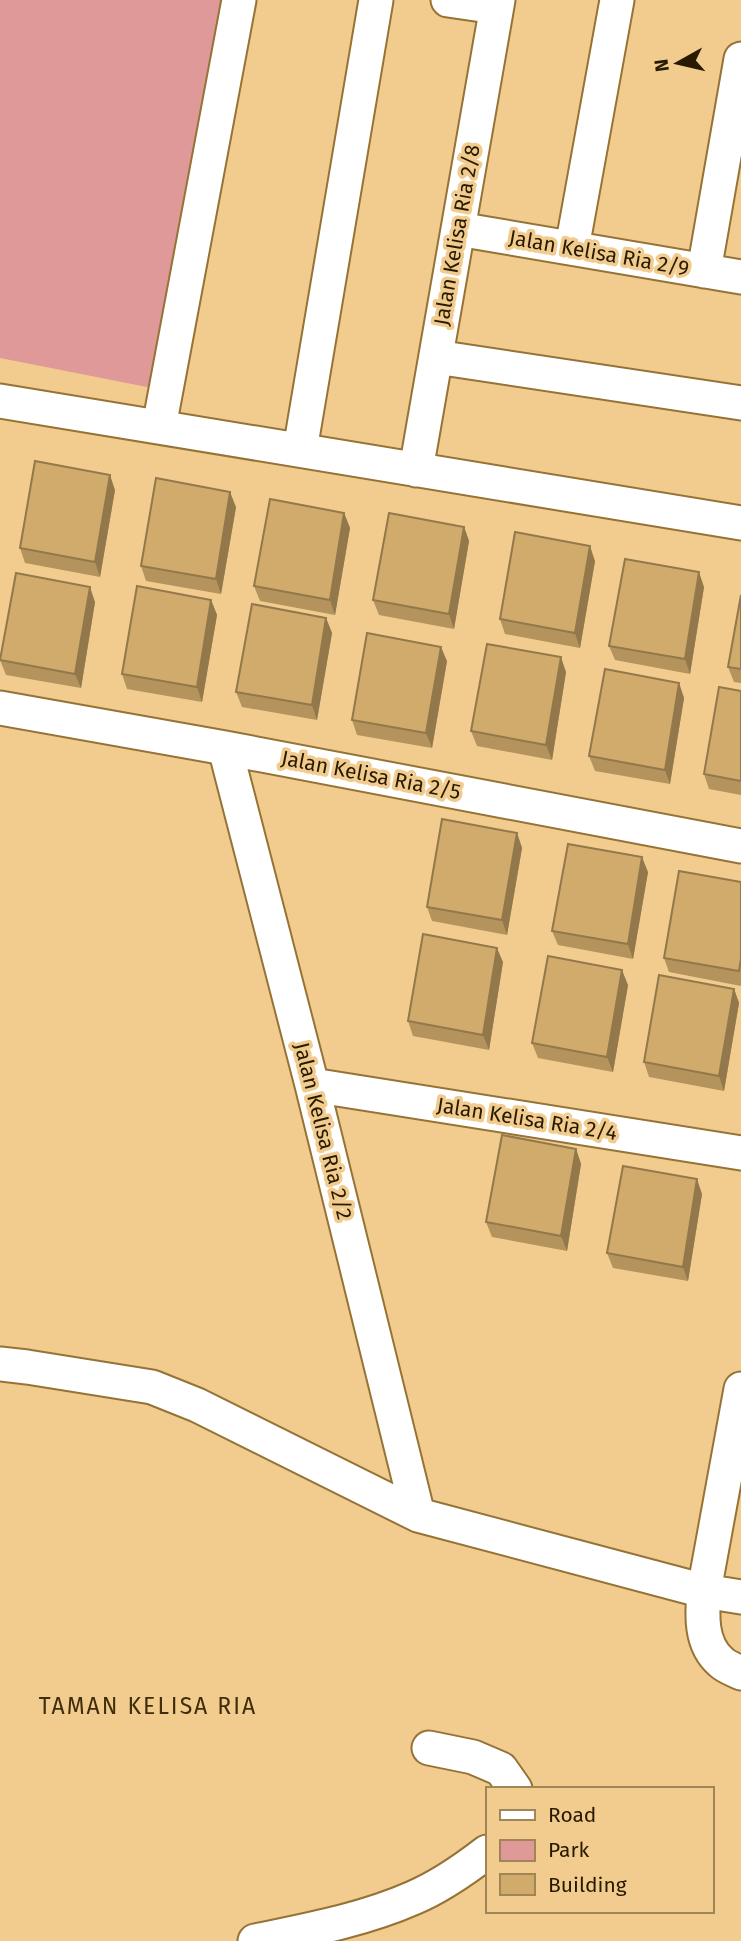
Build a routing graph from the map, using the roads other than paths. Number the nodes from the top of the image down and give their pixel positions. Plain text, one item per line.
1 (239, 0) edge
2 (376, 0) edge
3 (448, 0) edge
4 (617, 0) edge
5 (497, 4) edge
6 (741, 59) edge
7 (458, 229) junction
8 (572, 248) junction
9 (704, 271) junction
10 (741, 277) edge
11 (436, 357) junction
12 (0, 401) edge
13 (741, 403) edge
14 (159, 427) junction
15 (300, 450) junction
16 (416, 470) junction
17 (741, 523) edge
18 (0, 708) edge
19 (225, 748) junction
20 (741, 846) edge
21 (312, 1085) junction
22 (741, 1153) edge
23 (0, 1364) edge
24 (741, 1389) edge
25 (418, 1515) junction
26 (704, 1591) junction
27 (741, 1597) edge
28 (741, 1673) edge
29 (429, 1748) dead end
30 (514, 1787) edge
31 (486, 1853) edge
32 (255, 1941) edge

1 - 14 street
2 - 15 street
3 - 5 street
4 - 8 street
5 - 7 street, Jalan Kelisa Ria 2/8
6 - 9 street
7 - 8 street, Jalan Kelisa Ria 2/9
7 - 11 street, Jalan Kelisa Ria 2/8
8 - 9 street, Jalan Kelisa Ria 2/9
9 - 10 street, Jalan Kelisa Ria 2/9
11 - 13 street
11 - 16 street, Jalan Kelisa Ria 2/8
12 - 14 street
14 - 15 street
15 - 16 street
16 - 17 street
18 - 19 street, Jalan Kelisa Ria 2/5
19 - 20 street, Jalan Kelisa Ria 2/5
19 - 21 street, Jalan Kelisa Ria 2/2
21 - 22 street, Jalan Kelisa Ria 2/4
21 - 25 street, Jalan Kelisa Ria 2/2
23 - 25 street
24 - 26 street
25 - 26 street
26 - 27 street
26 - 28 street
29 - 30 street
31 - 32 street

